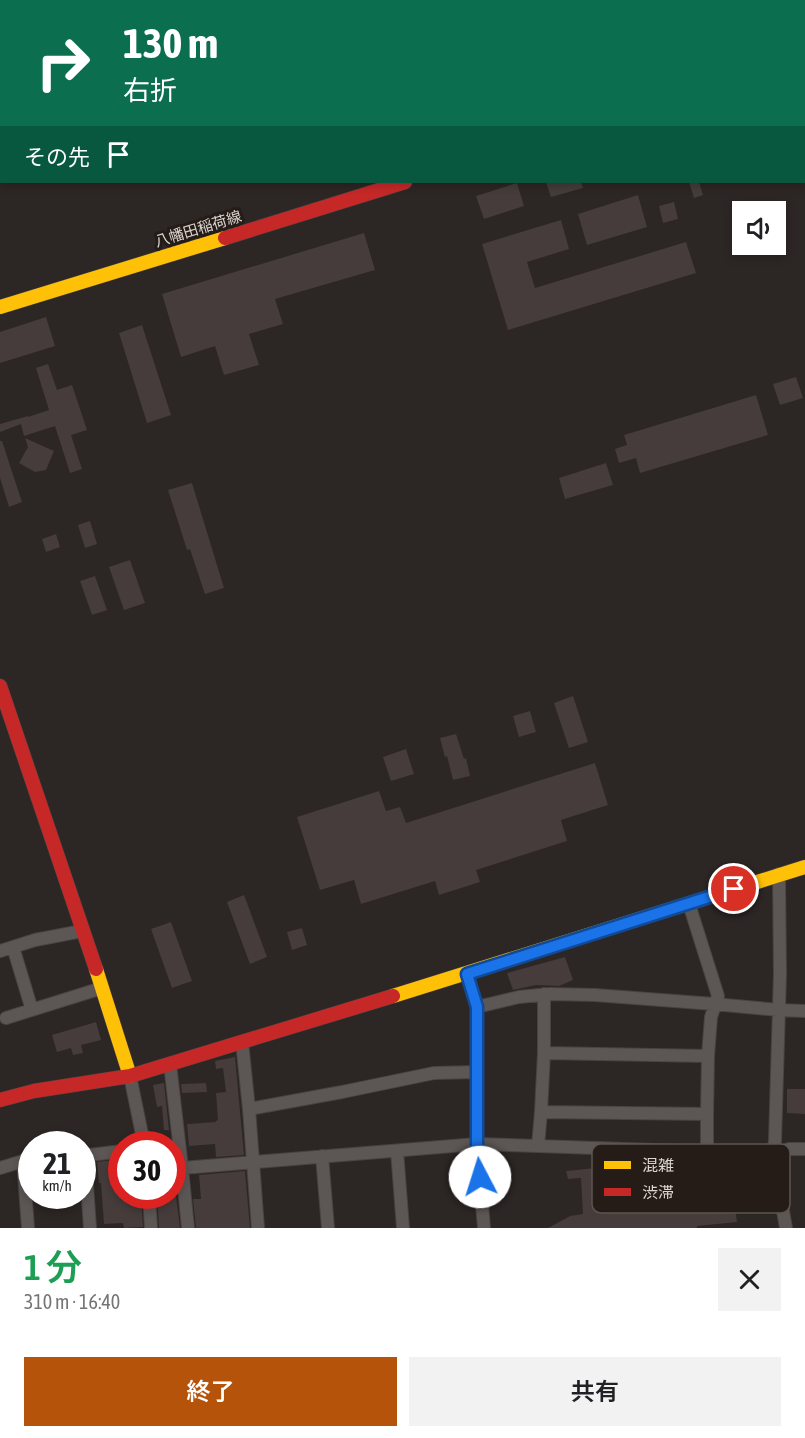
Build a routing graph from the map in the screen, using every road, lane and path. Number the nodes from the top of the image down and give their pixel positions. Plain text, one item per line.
1 (367, 183) edge
2 (402, 183) edge
3 (0, 297) edge
4 (0, 307) edge
5 (0, 686) edge
6 (805, 867) edge
7 (779, 874) junction
8 (689, 904) junction
9 (82, 930) junction
10 (13, 947) junction
11 (0, 951) edge
12 (467, 974) junction
13 (102, 988) junction
14 (544, 994) junction
15 (714, 1004) junction
16 (477, 1007) junction
17 (32, 1010) junction
18 (779, 1011) junction
19 (805, 1011) edge
20 (6, 1018) dead end
21 (242, 1042) junction
22 (544, 1053) junction
23 (708, 1056) junction
24 (170, 1064) junction
25 (477, 1071) junction
26 (130, 1076) junction
27 (0, 1100) edge
28 (249, 1109) junction
29 (541, 1112) junction
30 (707, 1114) junction
31 (141, 1131) edge
32 (178, 1131) edge
33 (477, 1144) junction
34 (707, 1144) edge
35 (775, 1144) edge
36 (538, 1146) junction
37 (592, 1148) edge
38 (397, 1150) junction
39 (322, 1156) junction
40 (252, 1162) junction
41 (18, 1163) edge
42 (0, 1168) edge
43 (186, 1168) edge
44 (186, 1208) edge
45 (28, 1209) edge
46 (88, 1209) edge
47 (150, 1209) edge
48 (783, 1213) edge
49 (28, 1228) edge
50 (90, 1228) edge
51 (152, 1228) edge
52 (188, 1228) edge
53 (258, 1228) edge
54 (328, 1228) edge
55 (403, 1228) edge
56 (484, 1228) edge
57 (786, 1228) edge

1 - 3 street, 八幡田稲荷線
2 - 4 street, 八幡田稲荷線
5 - 9 street
6 - 7 street
7 - 8 street
7 - 18 street
8 - 12 street
8 - 15 street
9 - 10 street
9 - 13 street
10 - 11 street
10 - 17 street
12 - 16 street
12 - 21 street
13 - 17 street
13 - 26 street
14 - 15 street
14 - 16 street
14 - 22 street
15 - 18 street
15 - 23 street
16 - 25 street
17 - 20 street
18 - 19 street
18 - 35 street
21 - 24 street
21 - 28 street
22 - 23 street
22 - 29 street
23 - 30 street
24 - 26 street
24 - 32 street
25 - 28 street
25 - 33 street
26 - 27 street
26 - 31 street
28 - 40 street
29 - 30 street
29 - 36 street
30 - 34 street
33 - 36 street
33 - 38 street
33 - 56 street
36 - 37 street
38 - 39 street
38 - 55 street
39 - 40 street
39 - 54 street
40 - 43 street
40 - 53 street
41 - 42 street
44 - 52 street
45 - 49 street
46 - 50 street
47 - 51 street
48 - 57 street

